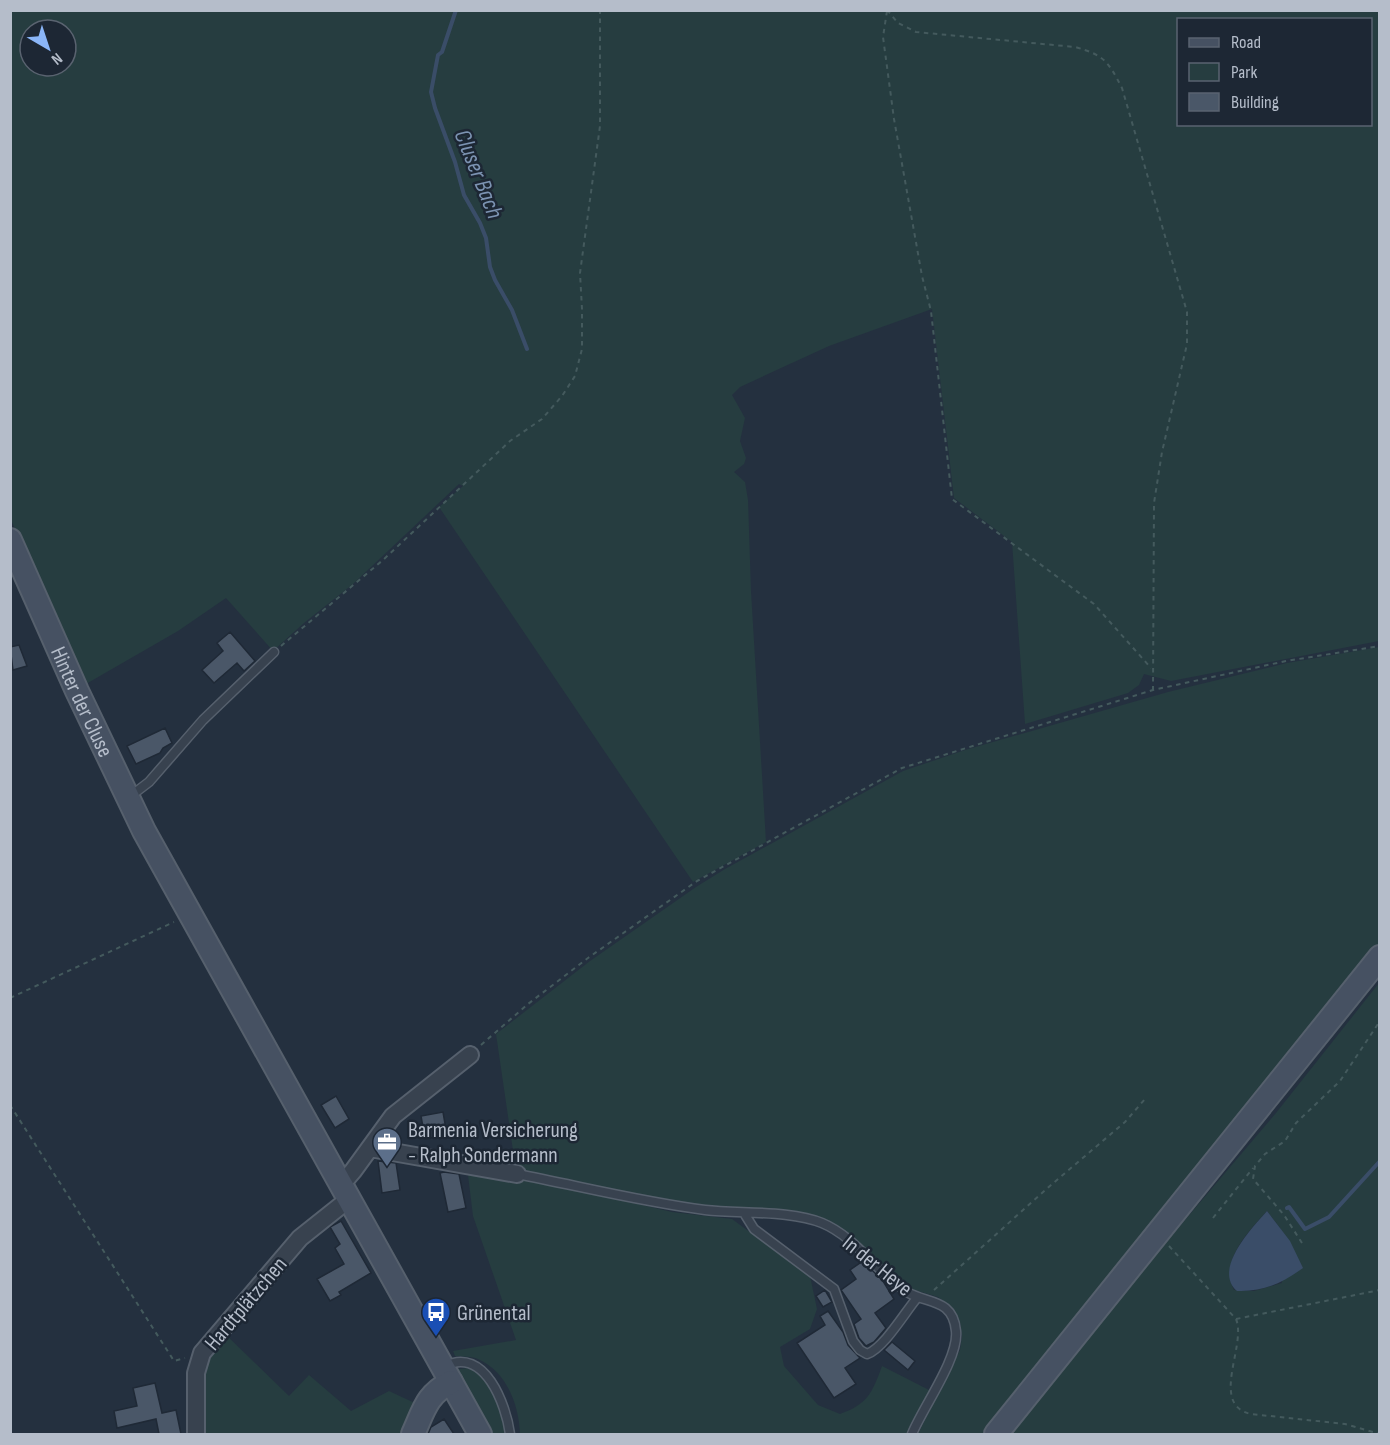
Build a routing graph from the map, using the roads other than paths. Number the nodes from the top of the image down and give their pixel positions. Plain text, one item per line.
1 (10, 540) edge
2 (274, 652) road end
3 (127, 799) junction
4 (1380, 957) edge
5 (470, 1055) road end
6 (370, 1148) junction
7 (517, 1174) joint
8 (345, 1192) junction
9 (744, 1213) junction
10 (922, 1298) junction
11 (447, 1374) junction
12 (196, 1434) edge
13 (413, 1434) edge
14 (480, 1434) edge
15 (510, 1434) edge
16 (912, 1434) edge
17 (996, 1434) edge

1 - 3 main road, Hinter der Cluse
2 - 3 lane
3 - 8 main road, Hinter der Cluse
4 - 17 main road
5 - 6 street
6 - 7 street
6 - 8 street
7 - 9 lane, In der Heye
8 - 11 main road
8 - 12 street, Hardtplätzchen
9 - 10 lane, In der Heye
9 - 10 lane
10 - 16 lane, In der Heye
11 - 13 main road
11 - 14 main road
11 - 15 lane

